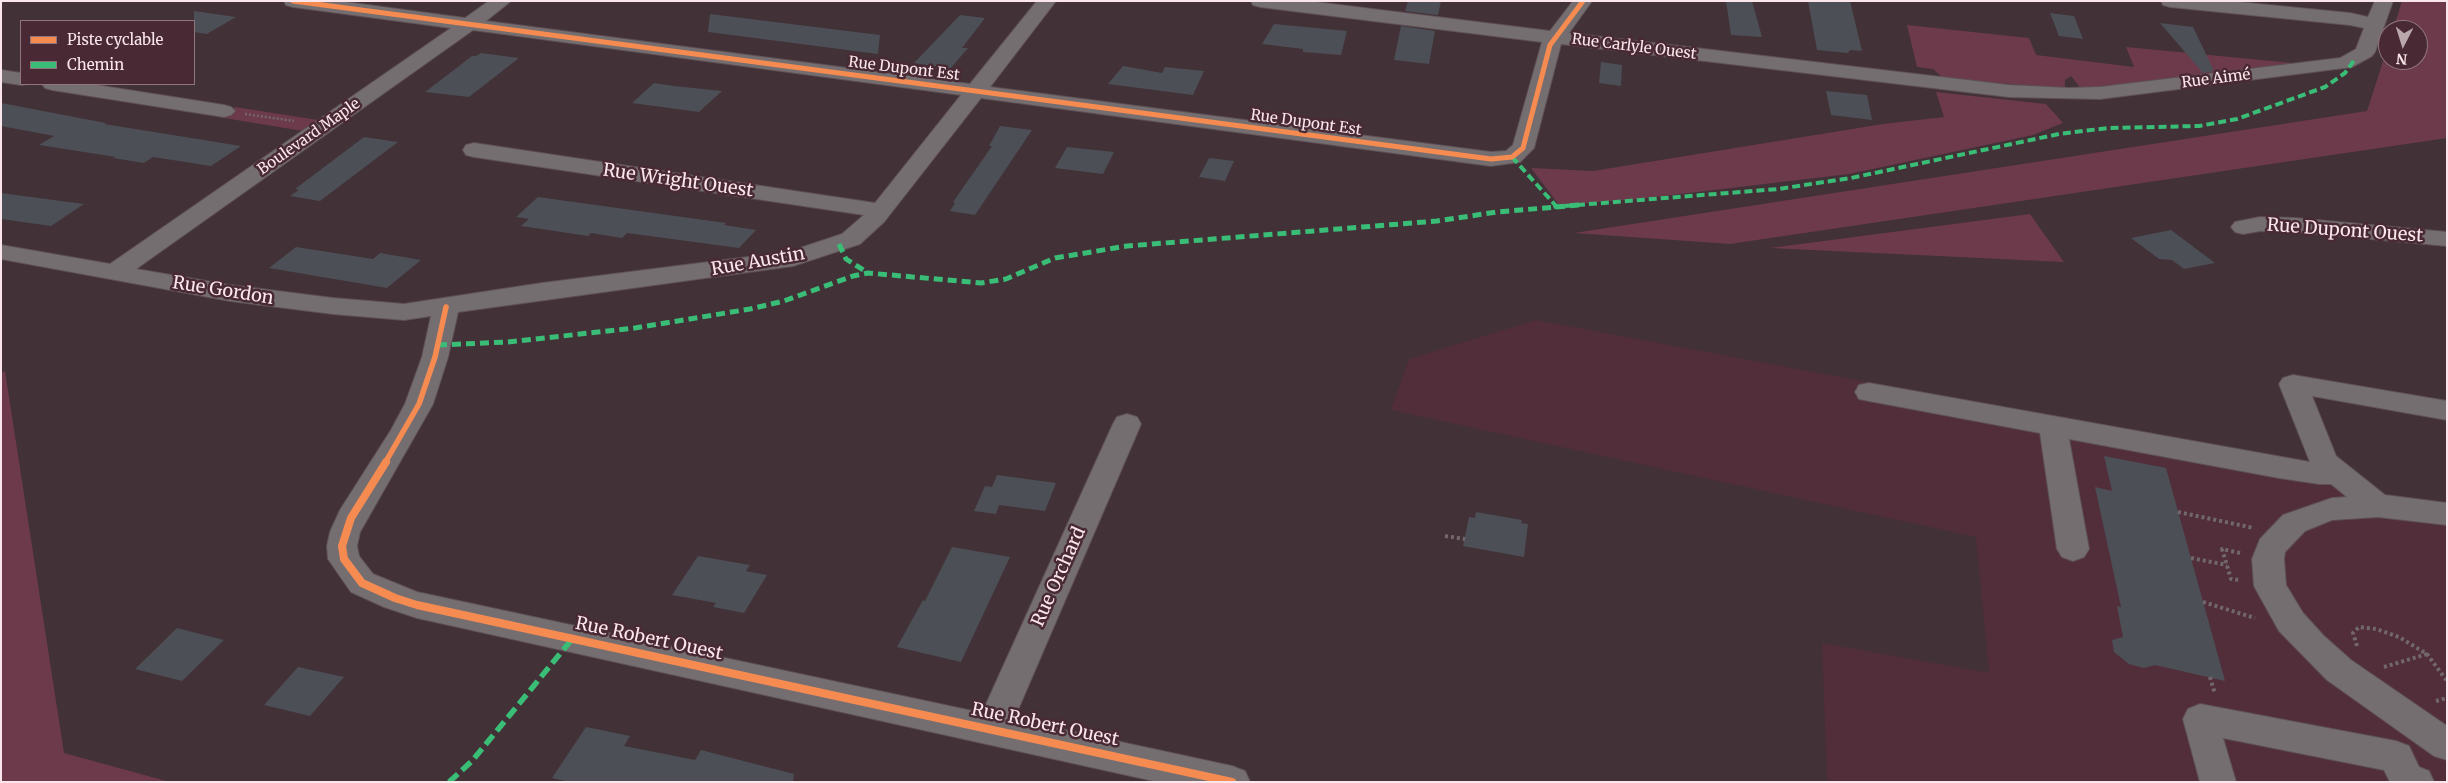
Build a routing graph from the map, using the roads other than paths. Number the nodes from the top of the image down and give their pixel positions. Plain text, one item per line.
1 (293, 1) edge
2 (502, 1) edge
3 (1046, 1) edge
4 (1260, 1) edge
5 (1583, 1) edge
6 (2170, 1) edge
7 (2384, 1) edge
8 (469, 24) junction
9 (2376, 25) junction
10 (1556, 37) junction
11 (1, 76) edge
12 (20, 79) edge
13 (58, 85) edge
14 (2009, 90) joint
15 (977, 91) junction
16 (232, 112) road end
17 (474, 150) dead end
18 (881, 211) junction
19 (2243, 227) dead end
20 (2447, 239) edge
21 (1, 252) edge
22 (115, 272) junction
23 (446, 307) junction
24 (1869, 392) dead end
25 (2447, 411) edge
26 (1127, 424) dead end
27 (2053, 427) junction
28 (2334, 472) junction
29 (2378, 506) junction
30 (2447, 514) edge
31 (2073, 549) dead end
32 (992, 729) junction
33 (2447, 745) edge
34 (1232, 782) edge
35 (2218, 782) edge
36 (2416, 782) edge

1 - 8 street, Rue Dupont Est
2 - 8 street, Boulevard Maple
3 - 15 street, Rue Austin
4 - 10 street, Rue Carlyle Ouest
5 - 10 street
6 - 9 street
7 - 9 street, Rue Aimé
8 - 15 street, Rue Dupont Est
8 - 22 street, Boulevard Maple
9 - 14 street, Rue Aimé
10 - 14 street, Rue Carlyle Ouest
10 - 15 street, Rue Dupont Est
11 - 12 street
13 - 16 street
15 - 18 street, Rue Austin
17 - 18 street, Rue Wright Ouest
18 - 23 street, Rue Austin
19 - 20 street, Rue Dupont Ouest
21 - 22 street, Rue Gordon
22 - 23 street, Rue Gordon
23 - 32 street, Rue Robert Ouest
24 - 27 street
25 - 28 street
26 - 32 street, Rue Orchard
27 - 28 street
27 - 31 street
28 - 29 street
29 - 30 street
29 - 33 street
32 - 34 street, Rue Robert Ouest
35 - 36 street

